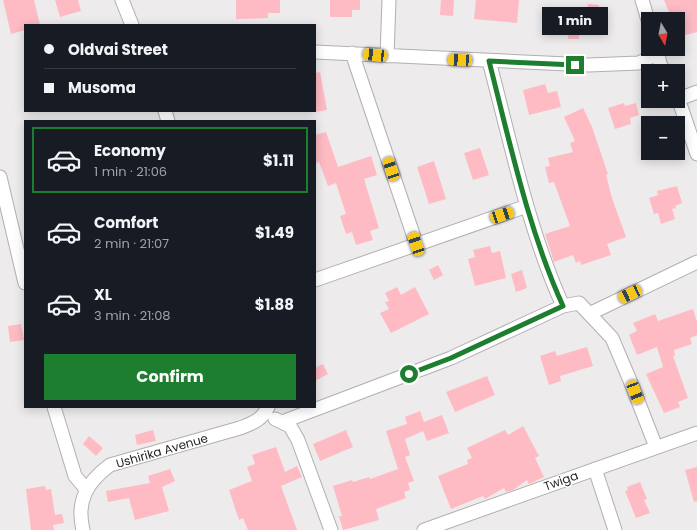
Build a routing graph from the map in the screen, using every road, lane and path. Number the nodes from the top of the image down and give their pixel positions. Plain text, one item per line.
1 (122, 0) edge
2 (389, 0) edge
3 (642, 0) edge
4 (646, 12) edge
5 (132, 24) edge
6 (316, 52) edge
7 (352, 53) junction
8 (387, 56) junction
9 (650, 56) edge
10 (489, 61) junction
11 (697, 92) edge
12 (685, 96) edge
13 (681, 108) edge
14 (697, 154) edge
15 (0, 177) edge
16 (527, 206) junction
17 (416, 244) junction
18 (697, 262) edge
19 (24, 279) edge
20 (316, 280) edge
21 (563, 306) junction
22 (588, 314) junction
23 (54, 408) edge
24 (266, 411) edge
25 (282, 422) junction
26 (697, 433) edge
27 (656, 447) junction
28 (595, 469) junction
29 (86, 489) junction
30 (83, 530) edge
31 (331, 530) edge
32 (424, 530) edge
33 (615, 530) edge

1 - 5 street
2 - 8 street
3 - 4 street
6 - 7 street
7 - 8 street
7 - 17 street
8 - 10 street
9 - 10 street
10 - 16 street
11 - 12 street
13 - 14 street
15 - 19 street
16 - 17 street
16 - 21 street
17 - 20 street
18 - 22 street
21 - 22 street
21 - 25 street
22 - 27 street
23 - 29 street
24 - 25 street
24 - 29 street, Ushirika Avenue
25 - 31 street
26 - 27 street, Twiga
27 - 28 street, Twiga
28 - 32 street, Twiga
28 - 33 street
29 - 30 street, Ushirika Avenue

